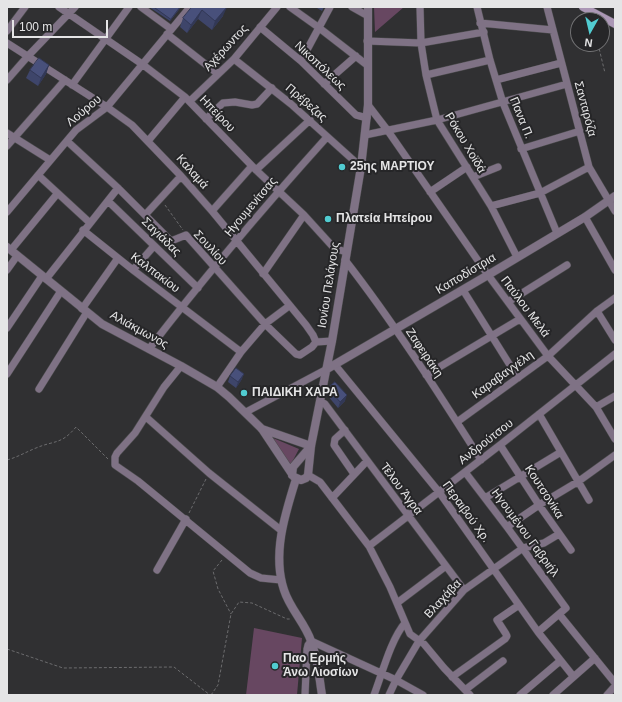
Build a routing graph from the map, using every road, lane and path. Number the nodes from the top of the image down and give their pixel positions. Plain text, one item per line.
1 (25, 7) edge
2 (59, 7) edge
3 (75, 7) edge
4 (129, 7) edge
5 (142, 7) edge
6 (190, 7) edge
7 (277, 7) edge
8 (290, 7) edge
9 (330, 7) edge
10 (352, 7) edge
11 (368, 7) edge
12 (421, 7) edge
13 (477, 7) edge
14 (547, 7) edge
15 (583, 7) edge
16 (69, 15) junction
17 (368, 16) junction
18 (480, 23) junction
19 (615, 24) edge
20 (260, 27) junction
21 (318, 27) junction
22 (553, 30) junction
23 (7, 31) edge
24 (169, 32) junction
25 (484, 32) junction
26 (104, 40) junction
27 (368, 41) junction
28 (7, 43) edge
29 (421, 43) junction
30 (600, 52) edge
31 (28, 56) junction
32 (356, 56) junction
33 (234, 59) junction
34 (490, 60) junction
35 (300, 61) junction
36 (562, 63) junction
37 (142, 64) junction
38 (367, 64) junction
39 (605, 73) dead end
40 (218, 74) junction
41 (426, 76) junction
42 (7, 80) edge
43 (65, 80) junction
44 (496, 80) junction
45 (324, 84) junction
46 (567, 84) junction
47 (72, 85) junction
48 (272, 88) junction
49 (188, 99) junction
50 (503, 103) junction
51 (368, 105) junction
52 (107, 107) junction
53 (367, 118) junction
54 (206, 119) junction
55 (310, 120) junction
56 (437, 120) junction
57 (388, 131) junction
58 (580, 131) junction
59 (7, 133) edge
60 (365, 135) junction
61 (327, 137) junction
62 (14, 138) junction
63 (67, 141) junction
64 (148, 141) junction
65 (7, 146) edge
66 (522, 148) junction
67 (50, 160) junction
68 (361, 167) junction
69 (467, 167) junction
70 (498, 167) dead end
71 (589, 167) junction
72 (254, 168) junction
73 (38, 175) junction
74 (181, 176) junction
75 (472, 177) junction
76 (118, 188) junction
77 (279, 190) junction
78 (430, 192) junction
79 (540, 193) junction
80 (57, 194) junction
81 (612, 198) edge
82 (161, 199) junction
83 (108, 201) junction
84 (491, 206) junction
85 (212, 210) junction
86 (615, 210) edge
87 (7, 212) edge
88 (304, 214) junction
89 (145, 215) junction
90 (585, 217) junction
91 (89, 222) junction
92 (83, 230) junction
93 (557, 233) junction
94 (186, 235) junction
95 (236, 240) junction
96 (154, 246) junction
97 (9, 248) edge
98 (17, 256) junction
99 (345, 256) junction
100 (517, 257) junction
101 (118, 258) junction
102 (567, 265) dead end
103 (214, 268) junction
104 (7, 270) edge
105 (133, 270) junction
106 (615, 270) edge
107 (262, 274) junction
108 (488, 276) junction
109 (44, 278) junction
110 (198, 288) junction
111 (463, 290) junction
112 (61, 291) junction
113 (615, 298) edge
114 (508, 302) junction
115 (182, 306) junction
116 (289, 306) junction
117 (85, 311) junction
118 (597, 311) junction
119 (520, 319) junction
120 (265, 324) junction
121 (7, 328) edge
122 (395, 330) junction
123 (492, 336) junction
124 (615, 340) edge
125 (332, 341) junction
126 (316, 342) junction
127 (149, 349) junction
128 (241, 352) junction
129 (615, 354) edge
130 (548, 356) junction
131 (7, 359) edge
132 (14, 364) junction
133 (334, 365) junction
134 (181, 366) junction
135 (327, 369) junction
136 (7, 374) edge
137 (426, 375) junction
138 (518, 378) junction
139 (575, 385) junction
140 (216, 388) junction
141 (39, 389) dead end
142 (615, 396) edge
143 (320, 402) junction
144 (596, 406) junction
145 (246, 412) junction
146 (539, 414) junction
147 (146, 417) junction
148 (457, 422) junction
149 (262, 429) junction
150 (345, 430) junction
151 (615, 439) edge
152 (500, 445) junction
153 (311, 446) junction
154 (561, 452) junction
155 (615, 455) edge
156 (7, 460) edge
157 (481, 460) junction
158 (114, 461) junction
159 (368, 461) junction
160 (465, 472) junction
161 (209, 473) junction
162 (354, 474) junction
163 (308, 475) junction
164 (521, 476) junction
165 (294, 477) junction
166 (579, 481) junction
167 (439, 492) junction
168 (332, 498) junction
169 (485, 498) junction
170 (589, 500) dead end
171 (539, 505) junction
172 (408, 516) junction
173 (186, 519) junction
174 (507, 527) junction
175 (282, 531) junction
176 (559, 534) junction
177 (369, 546) junction
178 (523, 548) junction
179 (571, 550) dead end
180 (227, 554) junction
181 (446, 566) junction
182 (493, 569) junction
183 (157, 570) dead end
184 (281, 580) junction
185 (464, 590) junction
186 (397, 603) junction
187 (519, 605) junction
188 (231, 614) junction
189 (559, 614) junction
190 (299, 619) junction
191 (405, 623) junction
192 (538, 632) junction
193 (311, 641) junction
194 (419, 641) junction
195 (7, 649) edge
196 (595, 658) junction
197 (502, 661) dead end
198 (560, 661) junction
199 (382, 673) junction
200 (573, 676) junction
201 (452, 677) junction
202 (396, 680) junction
203 (615, 685) edge
204 (468, 692) edge
205 (211, 695) edge
206 (305, 695) edge
207 (322, 695) edge
208 (374, 695) edge
209 (389, 695) edge
210 (423, 695) edge
211 (520, 695) edge
212 (553, 695) edge
213 (607, 695) edge

1 - 23 street
2 - 16 street, Ηπείρου
3 - 16 street
4 - 26 street
5 - 24 street
6 - 24 street, Λούρου
7 - 20 street, Αχέρωντος
8 - 21 street
9 - 21 street
10 - 17 street
11 - 17 street, Ιονίου Πελάγους
12 - 29 street, Ρόκου Χοϊδά
13 - 18 street, Πανα Π.
14 - 22 street, Σανταρόζα
15 - 19 main road
16 - 26 street, Ηπείρου
16 - 31 street
17 - 27 street, Ιονίου Πελάγους
18 - 22 street
18 - 25 street, Πανα Π.
20 - 33 street, Αχέρωντος
20 - 35 street, Νικοπόλεως
21 - 32 street
21 - 35 street
22 - 36 street, Σανταρόζα
24 - 37 street, Λούρου
24 - 40 street
25 - 29 street
25 - 34 street, Πανα Π.
26 - 37 street, Ηπείρου
26 - 47 street
27 - 29 street
27 - 38 street, Ιονίου Πελάγους
28 - 31 street, Καλαμά
29 - 41 street, Ρόκου Χοϊδά
30 - 39 path
31 - 42 street
31 - 43 street, Καλαμά
32 - 38 street
32 - 45 street
33 - 40 street, Αχέρωντος
33 - 48 street, Πρέβεζας
34 - 41 street
34 - 44 street, Πανα Π.
35 - 45 street, Νικοπόλεως
36 - 44 street
36 - 46 street, Σανταρόζα
37 - 49 street, Ηπείρου
37 - 52 street, Λούρου
38 - 51 street, Ιονίου Πελάγους
40 - 49 street, Αχέρωντος
41 - 56 street, Ρόκου Χοϊδά
43 - 47 street, Καλαμά
43 - 62 street
44 - 50 street, Πανα Π.
45 - 53 street, Νικοπόλεως
46 - 50 street
46 - 58 street, Σανταρόζα
47 - 52 street, Καλαμά
48 - 54 street
48 - 55 street, Πρέβεζας
49 - 54 street, Ηπείρου
49 - 64 street, Αχέρωντος
50 - 56 street
50 - 66 street, Πανα Π.
51 - 53 street, Ιονίου Πελάγους
51 - 57 street, Παύλου Μελά
52 - 63 street, Λούρου
52 - 64 street, Καλαμά
53 - 60 street, Ιονίου Πελάγους
54 - 72 street, Ηπείρου
55 - 61 street, Πρέβεζας
55 - 72 street
56 - 57 street
56 - 69 street, Ρόκου Χοϊδά
57 - 60 street
57 - 78 street, Παύλου Μελά
58 - 66 street
58 - 71 street, Σανταρόζα
59 - 62 street
60 - 68 street, Ιονίου Πελάγους
61 - 68 street, Πρέβεζας
61 - 77 street, Ηγουμενίτσας
62 - 65 street
62 - 67 street
63 - 67 street, Λούρου
63 - 76 street, Σουλίου
64 - 74 street, Καλαμά
66 - 79 street, Πανα Π.
67 - 73 street, Λούρου
68 - 99 street, Ιονίου Πελάγους
69 - 75 street, Ρόκου Χοϊδά
69 - 78 street
70 - 75 street
71 - 79 street
71 - 81 street, Σανταρόζα
72 - 77 street, Ηπείρου
72 - 85 street
73 - 80 street
73 - 87 street, Λούρου
74 - 82 street
74 - 85 street, Καλαμά
75 - 84 street, Ρόκου Χοϊδά
76 - 83 street
76 - 89 street, Σουλίου
77 - 88 street, Ηπείρου
77 - 95 street, Ηγουμενίτσας
78 - 108 street, Παύλου Μελά
79 - 84 street
79 - 93 street, Πανα Π.
80 - 91 street
80 - 97 street
81 - 86 street, Σανταρόζα
81 - 90 street, Καποδίστρια
82 - 89 street
82 - 94 path
83 - 91 street
83 - 96 street, Σαγιάδας
84 - 100 street, Ρόκου Χοϊδά
85 - 95 street, Καλαμά
88 - 99 street, Ηπείρου
88 - 107 street
89 - 94 street, Σουλίου
90 - 93 street, Καποδίστρια
90 - 106 street
91 - 92 street
92 - 101 street, Καλπακίου
92 - 109 street
93 - 100 street, Καποδίστρια
94 - 103 street, Σουλίου
95 - 103 street, Ηγουμενίτσας
95 - 107 street, Καλαμά
96 - 105 street
96 - 110 street, Σαγιάδας
97 - 98 street, Αλιάκμωνος
98 - 104 street
98 - 109 street, Αλιάκμωνος
99 - 122 street, Ζαφειράκη
99 - 125 street, Ιονίου Πελάγους
100 - 108 street, Καποδίστρια
101 - 105 street, Καλπακίου
101 - 117 street
102 - 114 street
103 - 110 street, Ηγουμενίτσας
103 - 120 street, Σουλίου
105 - 115 street, Καλπακίου
107 - 116 street, Καλαμά
108 - 111 street, Καποδίστρια
108 - 114 street, Παύλου Μελά
109 - 112 street, Αλιάκμωνος
109 - 121 street
110 - 115 street, Ηγουμενίτσας
111 - 122 street, Καποδίστρια
111 - 123 street
112 - 117 street, Αλιάκμωνος
112 - 132 street
113 - 118 street, Καραβαγγέλη
114 - 119 street, Παύλου Μελά
115 - 127 street, Ηγουμενίτσας
115 - 128 street, Καλπακίου
116 - 120 street
116 - 126 street, Καλαμά
117 - 127 street, Αλιάκμωνος
117 - 141 street
118 - 124 street
118 - 130 street, Καραβαγγέλη
119 - 123 street
119 - 130 street, Παύλου Μελά
120 - 126 street, Σουλίου
120 - 128 street
122 - 133 street, Καποδίστρια
122 - 137 street, Ζαφειράκη
123 - 137 street
123 - 138 street
125 - 126 street
125 - 135 street, Ιονίου Πελάγους
127 - 134 street, Αλιάκμωνος
128 - 140 street
129 - 139 street, Ανδρούτσου
130 - 138 street, Καραβαγγέλη
130 - 139 street, Παύλου Μελά
131 - 132 street
132 - 136 street
133 - 135 street, Καποδίστρια
133 - 167 street, Περαιβού Χρ.
134 - 140 street, Αλιάκμωνος
134 - 147 street
135 - 143 street, Ιονίου Πελάγους
135 - 145 street
137 - 148 street, Ζαφειράκη
138 - 148 street, Καραβαγγέλη
139 - 144 street, Παύλου Μελά
139 - 146 street, Ανδρούτσου
140 - 145 street, Αλιάκμωνος
142 - 144 street
143 - 150 street, Τέλου Άγρα
143 - 153 street, Ιονίου Πελάγους
144 - 151 street, Παύλου Μελά
145 - 149 street, Αλιάκμωνος
146 - 152 street, Ανδρούτσου
146 - 154 street
147 - 158 street
147 - 161 street
148 - 157 street, Ζαφειράκη
149 - 153 street, Αλιάκμωνος
149 - 165 street, Αλιάκμωνος
150 - 159 street, Τέλου Άγρα
150 - 162 street
152 - 157 street, Ανδρούτσου
152 - 164 street, Κουτσονίκα
153 - 163 street, Ιονίου Πελάγους
153 - 165 street
154 - 164 street
154 - 166 street
155 - 166 street
156 - 158 path
157 - 160 street, Ανδρούτσου
158 - 173 street
159 - 162 street
159 - 172 street, Τέλου Άγρα
160 - 167 street, Ανδρούτσου
160 - 169 street, Ηγουμένου Γαβριήλ
161 - 173 path
161 - 175 street
162 - 168 street
163 - 165 street
163 - 168 street
164 - 169 street
164 - 171 street, Κουτσονίκα
165 - 175 street
166 - 170 street
166 - 171 street
167 - 172 street, Ανδρούτσου
167 - 182 street, Περαιβού Χρ.
168 - 177 street
169 - 174 street, Ηγουμένου Γαβριήλ
171 - 174 street
171 - 176 street, Κουτσονίκα
172 - 177 street, Ανδρούτσου
172 - 181 street, Τέλου Άγρα
173 - 180 street
173 - 183 street
174 - 178 street, Ηγουμένου Γαβριήλ
175 - 184 street
176 - 178 street, Βλαχάβα
176 - 179 street, Κουτσονίκα
177 - 186 street
178 - 182 street, Βλαχάβα
178 - 189 street, Ηγουμένου Γαβριήλ
180 - 184 street
180 - 188 path
181 - 185 street, Τέλου Άγρα
181 - 186 street
182 - 185 street, Βλαχάβα
182 - 187 street, Περαιβού Χρ.
184 - 190 street
185 - 194 street, Βλαχάβα
186 - 191 street
187 - 192 street, Περαιβού Χρ.
187 - 201 street
188 - 190 path
188 - 205 path
189 - 192 street
189 - 196 street
190 - 193 street
191 - 194 street
191 - 199 street
192 - 198 street, Περαιβού Χρ.
193 - 199 street
193 - 206 street
193 - 207 street
194 - 201 street
194 - 202 street, Βλαχάβα
195 - 205 path
196 - 200 street
196 - 203 street
197 - 204 street
198 - 200 street, Περαιβού Χρ.
198 - 211 street
199 - 202 street
199 - 208 street
200 - 212 street
201 - 204 street
202 - 209 street, Βλαχάβα
202 - 210 street
203 - 213 street

